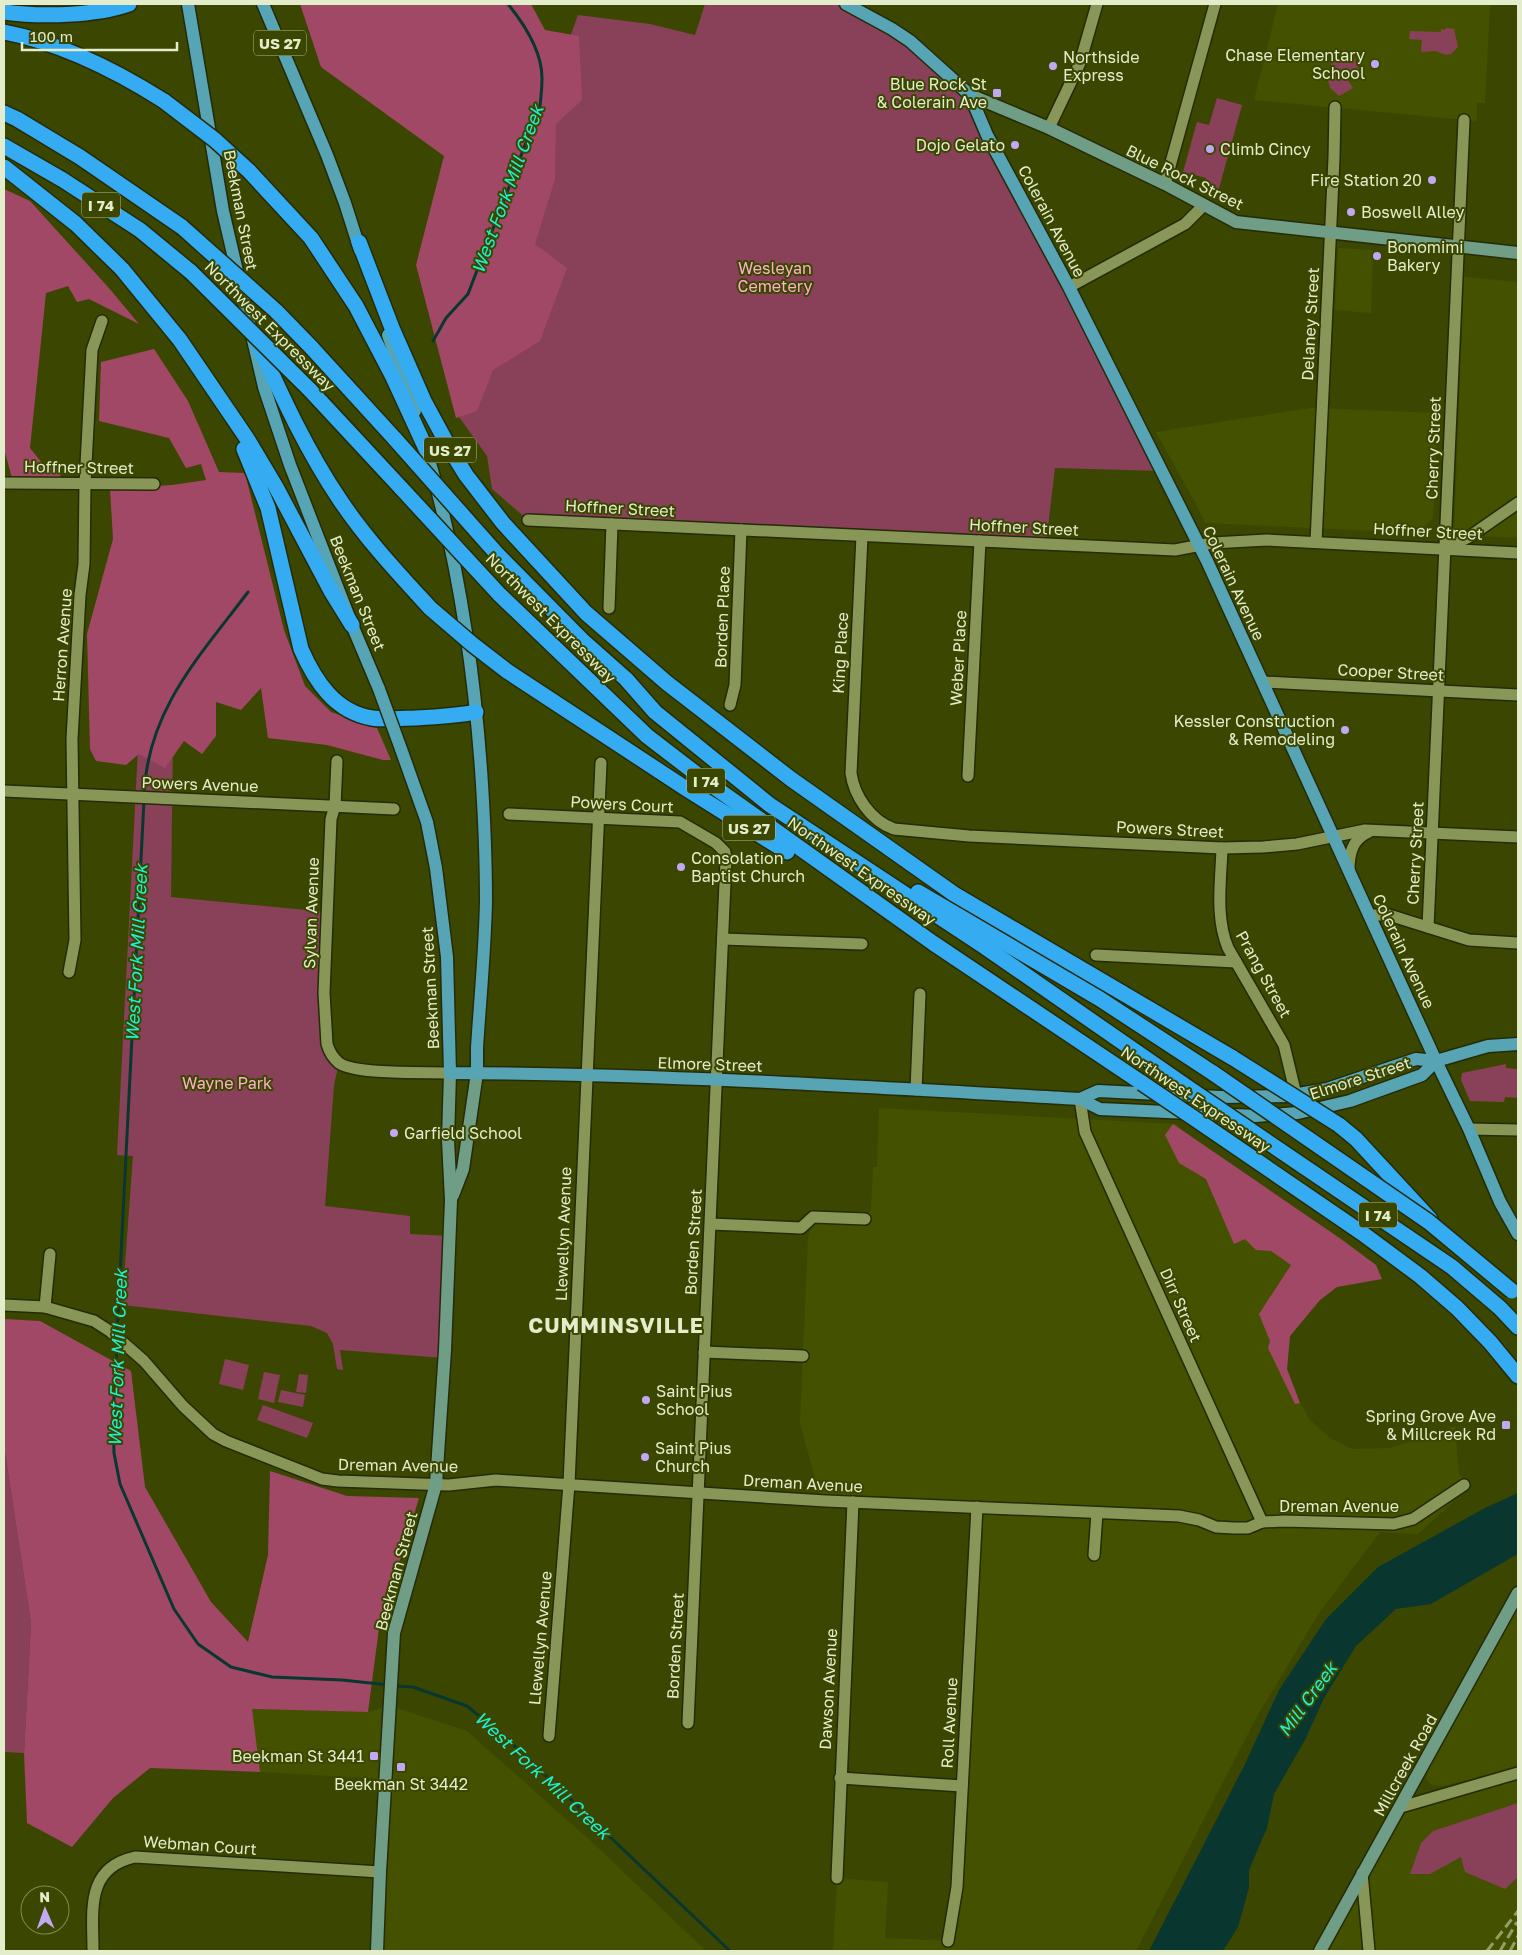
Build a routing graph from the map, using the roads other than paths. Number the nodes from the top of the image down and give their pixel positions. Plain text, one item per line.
1 (129, 4) edge
2 (188, 4) edge
3 (263, 4) edge
4 (846, 4) edge
5 (1097, 4) edge
6 (1215, 4) edge
7 (4, 12) edge
8 (4, 32) edge
9 (970, 95) junction
10 (1335, 108) dead end
11 (4, 113) edge
12 (1464, 120) dead end
13 (1048, 128) junction
14 (4, 146) edge
15 (4, 167) edge
16 (1165, 184) junction
17 (1203, 206) junction
18 (1330, 231) junction
19 (359, 242) junction
20 (1459, 247) junction
21 (1518, 253) edge
22 (1069, 287) junction
23 (102, 321) dead end
24 (248, 322) junction
25 (229, 414) junction
26 (427, 451) junction
27 (4, 483) edge
28 (85, 484) junction
29 (154, 484) dead end
30 (1518, 503) edge
31 (528, 520) dead end
32 (612, 524) junction
33 (741, 530) junction
34 (862, 536) junction
35 (980, 541) junction
36 (1316, 542) junction
37 (1199, 546) junction
38 (1445, 548) junction
39 (1518, 553) edge
40 (609, 608) dead end
41 (352, 625) junction
42 (1263, 682) junction
43 (1439, 690) junction
44 (1518, 695) edge
45 (730, 705) dead end
46 (476, 712) junction
47 (337, 762) dead end
48 (601, 763) dead end
49 (851, 773) joint
50 (968, 776) dead end
51 (4, 791) edge
52 (74, 795) junction
53 (335, 806) junction
54 (394, 809) dead end
55 (509, 814) dead end
56 (598, 818) junction
57 (1376, 830) junction
58 (1433, 833) junction
59 (1333, 836) junction
60 (1518, 837) edge
61 (1222, 848) junction
62 (725, 852) joint
63 (860, 866) junction
64 (1349, 872) junction
65 (1369, 915) junction
66 (1428, 928) junction
67 (723, 939) junction
68 (1035, 941) junction
69 (933, 943) junction
70 (862, 944) dead end
71 (1518, 944) edge
72 (1096, 956) dead end
73 (1236, 962) junction
74 (69, 972) dead end
75 (920, 994) dead end
76 (1518, 1044) edge
77 (1180, 1051) junction
78 (1436, 1061) junction
79 (339, 1063) joint
80 (450, 1073) junction
81 (477, 1073) junction
82 (586, 1075) junction
83 (717, 1081) junction
84 (916, 1090) junction
85 (1297, 1095) junction
86 (1080, 1099) junction
87 (1301, 1113) junction
88 (1470, 1129) junction
89 (1518, 1130) edge
90 (451, 1200) junction
91 (865, 1219) dead end
92 (711, 1224) junction
93 (1518, 1234) edge
94 (50, 1254) dead end
95 (1518, 1297) edge
96 (4, 1305) edge
97 (45, 1307) junction
98 (1500, 1308) junction
99 (1518, 1327) edge
100 (704, 1352) junction
101 (803, 1356) dead end
102 (1518, 1376) edge
103 (436, 1484) junction
104 (569, 1484) junction
105 (1464, 1485) dead end
106 (698, 1494) junction
107 (853, 1502) junction
108 (977, 1507) junction
109 (1097, 1513) junction
110 (1262, 1522) junction
111 (1094, 1555) dead end
112 (1518, 1594) edge
113 (688, 1723) dead end
114 (549, 1736) dead end
115 (1518, 1773) edge
116 (840, 1778) junction
117 (962, 1786) junction
118 (1401, 1806) junction
119 (380, 1872) junction
120 (1362, 1873) junction
121 (837, 1878) dead end
122 (948, 1941) dead end
123 (93, 1951) edge
124 (377, 1951) edge
125 (1320, 1951) edge
126 (1369, 1951) edge

1 - 7 highway
2 - 24 main road, Beekman Street / US 27
3 - 19 main road, Beekman Street / US 27
4 - 9 main road, Colerain Avenue
5 - 13 street
6 - 16 street
8 - 26 highway, bridge
9 - 13 main road, Blue Rock Street
9 - 22 main road, Colerain Avenue
10 - 18 street, Delaney Street
11 - 63 highway, Northwest Expressway / I 74, bridge
12 - 20 street, Cherry Street
13 - 16 main road, Blue Rock Street
14 - 69 highway, Northwest Expressway / I 74, bridge
15 - 25 highway
16 - 17 main road, Blue Rock Street
17 - 18 main road, Blue Rock Street
17 - 22 street
18 - 20 main road, Blue Rock Street
18 - 36 street, Delaney Street
19 - 26 main road, Beekman Street
19 - 68 highway, US 27
20 - 21 main road, Blue Rock Street
20 - 38 street, Cherry Street
22 - 37 main road, Colerain Avenue
23 - 28 street, Herron Avenue
24 - 41 main road, Beekman Street
24 - 69 highway, US 27, bridge
25 - 41 highway
25 - 46 highway
26 - 46 main road, Beekman Street
27 - 28 street, Hoffner Street
28 - 29 street, Hoffner Street
28 - 52 street, Herron Avenue
30 - 38 street
31 - 32 street, Hoffner Street
32 - 33 street, Hoffner Street
32 - 40 street
33 - 34 street, Hoffner Street
33 - 45 street, Borden Place
34 - 35 street, Hoffner Street
34 - 49 street, King Place
35 - 37 street, Hoffner Street
35 - 50 street, Weber Place
36 - 37 street, Hoffner Street
36 - 38 street, Hoffner Street
37 - 42 main road, Colerain Avenue
38 - 39 street, Hoffner Street
38 - 43 street, Cherry Street
41 - 80 main road, Beekman Street, bridge
42 - 43 street, Cooper Street
42 - 59 main road, Colerain Avenue
43 - 44 street, Cooper Street
43 - 58 street, Cherry Street
46 - 81 main road, Beekman Street
47 - 53 street, Sylvan Avenue
48 - 56 street, Llewellyn Avenue
49 - 61 street, Powers Street
51 - 52 street, Powers Avenue
52 - 53 street, Powers Avenue
52 - 74 street, Herron Avenue
53 - 54 street, Powers Avenue
53 - 79 street, Sylvan Avenue
55 - 56 street, Powers Court
56 - 62 street, Powers Court
56 - 82 street, Llewellyn Avenue
57 - 58 street, Powers Street
57 - 59 street, Powers Street
57 - 64 street
58 - 60 street, Powers Street
58 - 66 street, Cherry Street
59 - 61 street, Powers Street
59 - 64 main road, Colerain Avenue
61 - 73 street, Prang Street
62 - 67 street, Borden Street
63 - 77 highway
63 - 98 highway, Northwest Expressway / I 74, bridge
64 - 65 main road, Colerain Avenue
65 - 66 street
65 - 78 main road, Colerain Avenue
66 - 71 street
67 - 70 street
67 - 83 street, Borden Street
68 - 77 highway
68 - 98 highway, bridge
69 - 102 highway, Northwest Expressway / I 74, bridge
72 - 73 street
73 - 85 street, Prang Street
75 - 84 street
76 - 78 main road, Elmore Street
77 - 95 highway, bridge
78 - 85 main road, Elmore Street
78 - 87 main road, Elmore Street
78 - 88 main road, Colerain Avenue
79 - 80 street, Elmore Street
80 - 81 main road, Elmore Street
80 - 90 main road, Beekman Street
81 - 82 main road, Elmore Street
81 - 90 main road, Beekman Street
82 - 83 main road, Elmore Street
82 - 104 street, Llewellyn Avenue
83 - 84 main road, Elmore Street
83 - 92 street, Borden Street
84 - 86 main road, Elmore Street
85 - 86 main road, Elmore Street
85 - 87 street, Prang Street
86 - 87 main road, Elmore Street
86 - 110 street, Dirr Street
88 - 89 street
88 - 93 main road, Colerain Avenue
90 - 103 main road, Beekman Street
91 - 92 street
92 - 100 street, Borden Street
94 - 97 street
96 - 97 street, Dreman Avenue
97 - 103 street, Dreman Avenue
98 - 99 highway, Northwest Expressway / I 74
100 - 101 street
100 - 106 street, Borden Street
103 - 104 street, Dreman Avenue
103 - 119 main road, Beekman Street
104 - 106 street, Dreman Avenue
104 - 114 street, Llewellyn Avenue
105 - 110 street, Dreman Avenue
106 - 107 street, Dreman Avenue
106 - 113 street, Borden Street
107 - 108 street, Dreman Avenue
107 - 116 street, Dawson Avenue
108 - 109 street, Dreman Avenue
108 - 117 street, Roll Avenue
109 - 110 street, Dreman Avenue
109 - 111 street
112 - 118 main road, Millcreek Road
115 - 118 street
116 - 117 street
116 - 121 street, Dawson Avenue
117 - 122 street, Roll Avenue
118 - 120 main road, Millcreek Road
119 - 123 street, Webman Court
119 - 124 main road, Beekman Street
120 - 125 main road, Millcreek Road
120 - 126 street

